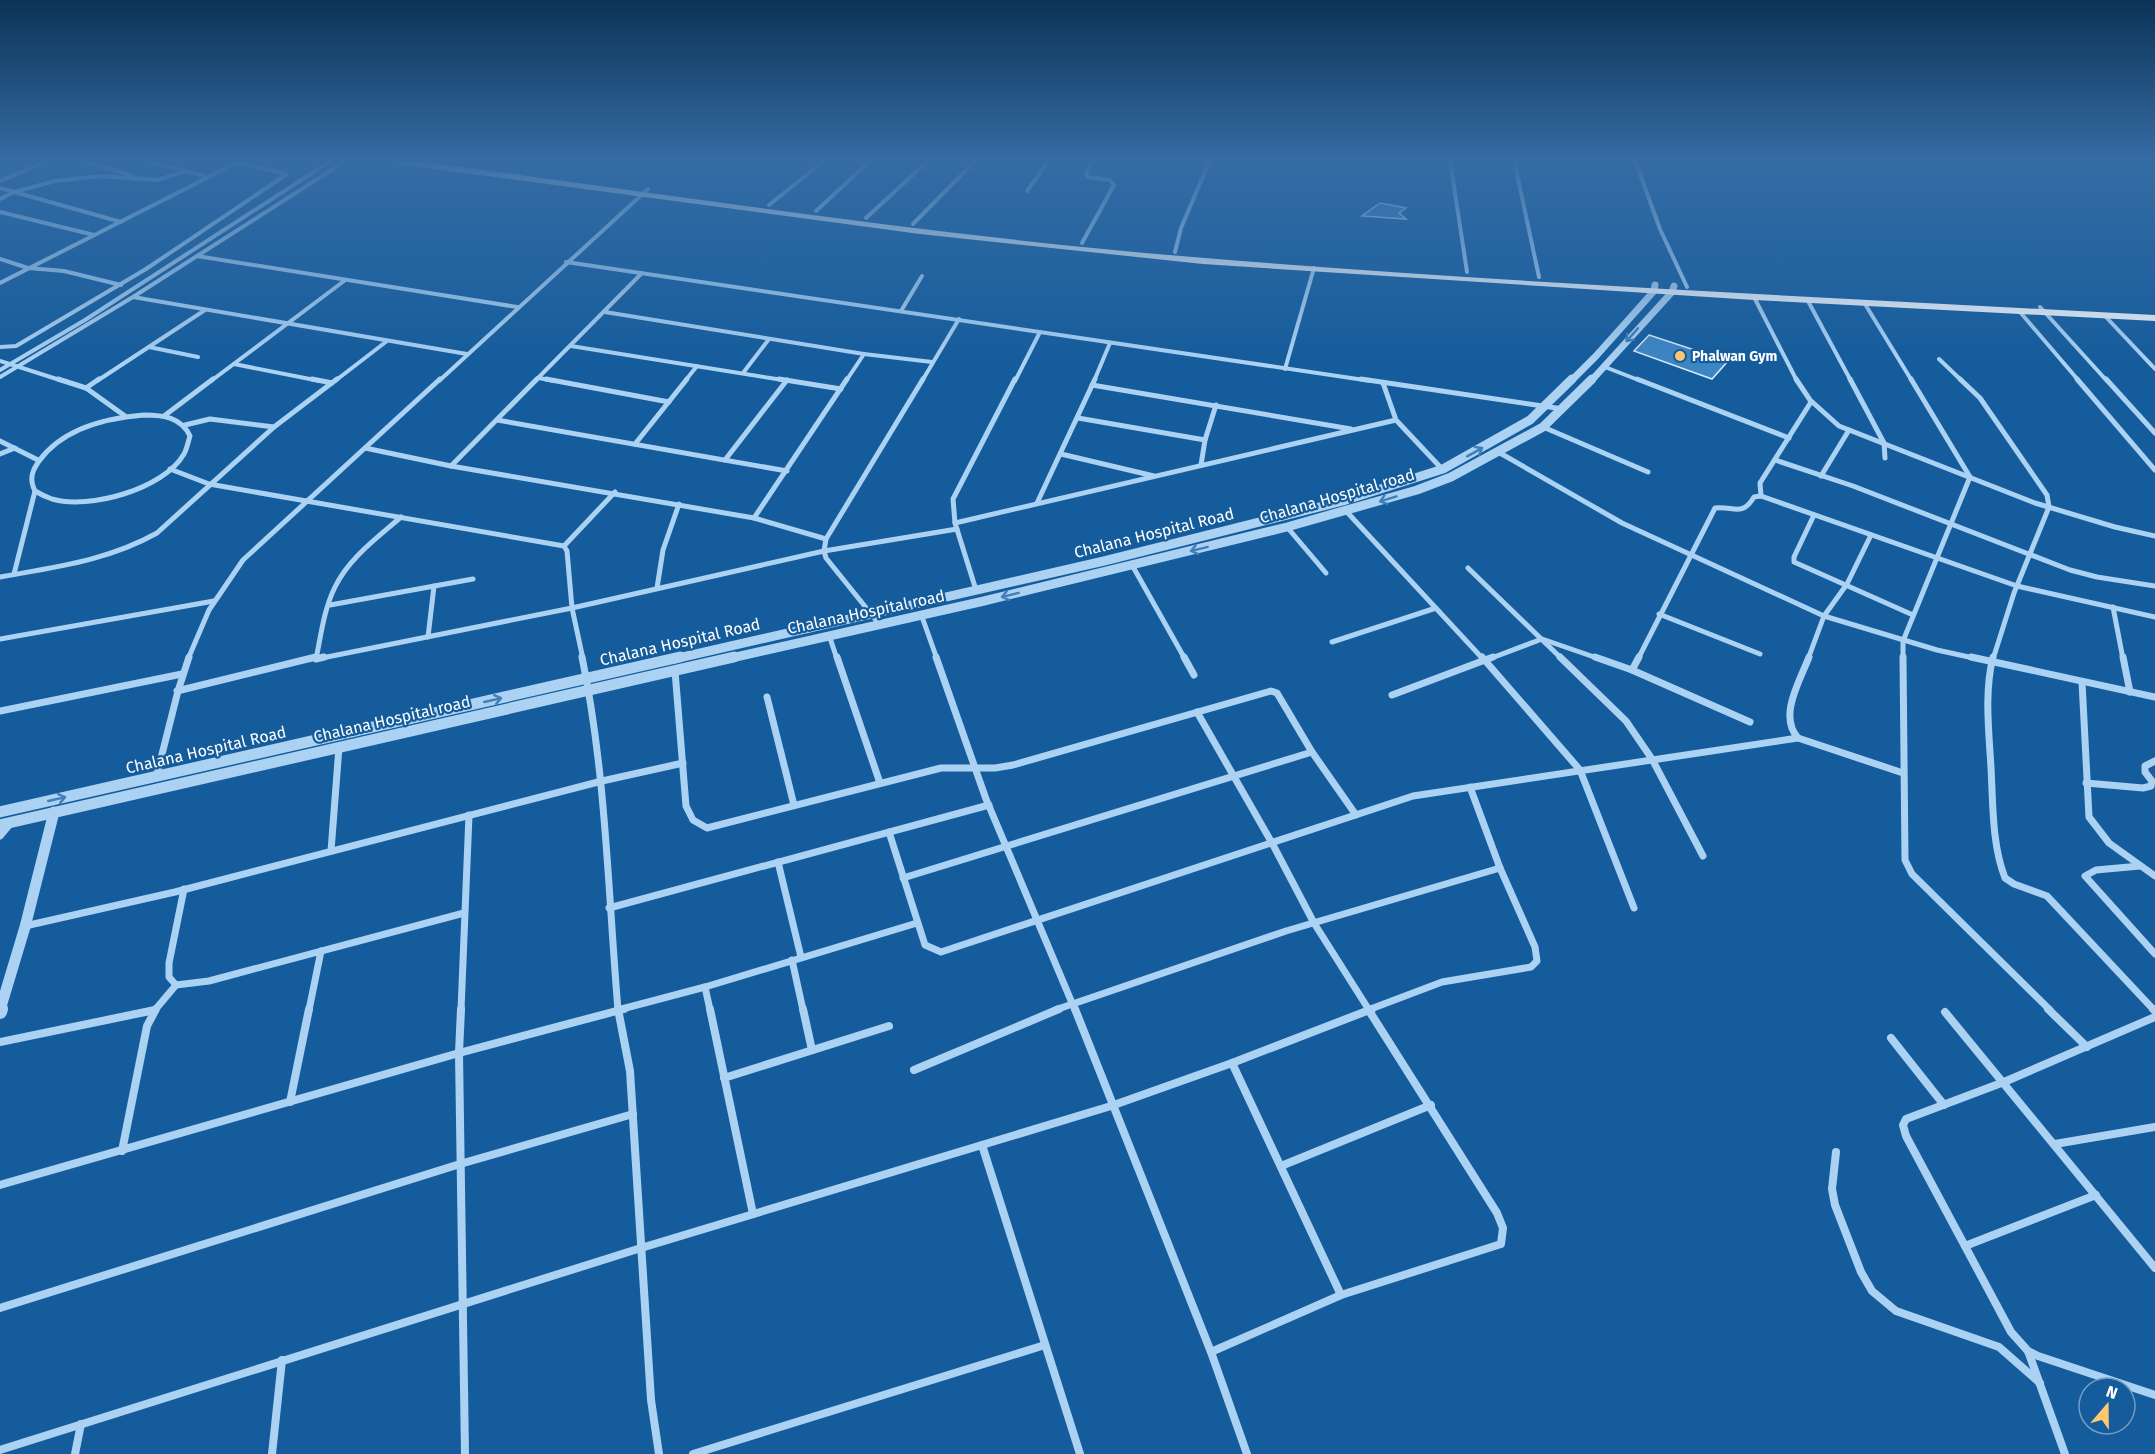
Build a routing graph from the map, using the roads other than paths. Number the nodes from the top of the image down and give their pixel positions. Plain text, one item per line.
1 (62, 228) edge
2 (110, 228) edge
3 (206, 228) edge
4 (229, 228) edge
5 (242, 228) edge
6 (604, 228) edge
7 (902, 228) edge
8 (946, 228) edge
9 (1090, 228) edge
10 (1181, 228) edge
11 (1460, 228) edge
12 (1528, 228) edge
13 (1660, 228) edge
14 (94, 236) junction
15 (1082, 243) junction
16 (1175, 252) junction
17 (188, 255) junction
18 (199, 256) junction
19 (0, 259) edge
20 (566, 262) junction
21 (28, 268) junction
22 (1314, 268) junction
23 (1467, 272) junction
24 (642, 273) junction
25 (922, 276) dead end
26 (1539, 277) junction
27 (344, 281) junction
28 (0, 283) edge
29 (121, 285) junction
30 (1687, 287) junction
31 (1654, 288) junction
32 (1673, 289) junction
33 (124, 295) junction
34 (133, 297) junction
35 (1754, 297) junction
36 (1808, 301) junction
37 (1865, 304) junction
38 (517, 307) junction
39 (205, 310) junction
40 (2043, 310) junction
41 (901, 311) junction
42 (605, 312) junction
43 (2020, 312) junction
44 (2155, 312) edge
45 (2105, 316) junction
46 (2155, 318) edge
47 (959, 319) junction
48 (287, 323) junction
49 (1040, 332) junction
50 (769, 339) junction
51 (387, 341) junction
52 (1110, 343) junction
53 (571, 345) junction
54 (0, 347) edge
55 (149, 347) junction
56 (467, 354) junction
57 (864, 354) junction
58 (198, 357) dead end
59 (1939, 359) dead end
60 (0, 361) edge
61 (932, 362) junction
62 (12, 363) junction
63 (234, 364) junction
64 (19, 366) junction
65 (697, 366) junction
66 (1605, 367) junction
67 (1285, 369) junction
68 (2155, 369) edge
69 (0, 370) edge
70 (742, 373) junction
71 (0, 377) edge
72 (539, 378) junction
73 (787, 380) junction
74 (332, 382) junction
75 (1383, 383) junction
76 (1092, 385) junction
77 (86, 388) junction
78 (841, 388) junction
79 (669, 402) junction
80 (1811, 402) junction
81 (1216, 405) junction
82 (1542, 407) junction
83 (1564, 409) junction
84 (124, 416) junction
85 (164, 416) junction
86 (1078, 418) junction
87 (497, 420) junction
88 (1396, 420) junction
89 (185, 425) junction
90 (274, 427) junction
91 (1543, 427) junction
92 (1356, 429) junction
93 (1849, 430) junction
94 (2155, 434) edge
95 (1789, 438) junction
96 (1205, 440) junction
97 (0, 441) edge
98 (1884, 443) junction
99 (635, 444) junction
100 (15, 448) junction
101 (365, 448) junction
102 (1500, 453) junction
103 (0, 454) edge
104 (1061, 454) junction
105 (1885, 458) dead end
106 (38, 460) junction
107 (725, 460) junction
108 (1775, 460) junction
109 (1201, 465) junction
110 (451, 466) junction
111 (170, 469) junction
112 (788, 471) junction
113 (2155, 471) edge
114 (1648, 472) dead end
115 (1447, 473) junction
116 (1155, 476) junction
117 (1821, 476) junction
118 (1970, 477) junction
119 (209, 484) junction
120 (35, 491) junction
121 (615, 492) junction
122 (1761, 496) junction
123 (306, 502) junction
124 (1037, 503) junction
125 (679, 504) junction
126 (2049, 507) junction
127 (1346, 511) junction
128 (1814, 515) junction
129 (400, 517) junction
130 (754, 518) junction
131 (1949, 522) junction
132 (955, 523) junction
133 (1287, 527) junction
134 (957, 530) junction
135 (1871, 535) junction
136 (2154, 536) edge
137 (826, 539) junction
138 (2155, 543) edge
139 (564, 546) junction
140 (824, 551) junction
141 (1690, 555) junction
142 (2029, 555) junction
143 (1936, 559) junction
144 (1132, 565) junction
145 (1468, 568) dead end
146 (1326, 573) dead end
147 (14, 574) junction
148 (0, 577) edge
149 (473, 579) dead end
150 (1847, 584) junction
151 (434, 586) junction
152 (2017, 586) junction
153 (2155, 586) edge
154 (657, 588) junction
155 (976, 590) junction
156 (214, 600) junction
157 (330, 604) junction
158 (2113, 607) junction
159 (572, 608) junction
160 (1436, 608) junction
161 (921, 614) junction
162 (1659, 614) junction
163 (870, 615) junction
164 (1913, 615) junction
165 (1824, 616) junction
166 (2155, 617) edge
167 (880, 625) junction
168 (829, 634) junction
169 (428, 637) junction
170 (0, 639) edge
171 (1542, 639) junction
172 (1903, 641) junction
173 (1332, 642) dead end
174 (1760, 654) dead end
175 (316, 659) junction
176 (1485, 661) junction
177 (1991, 662) junction
178 (1632, 670) junction
179 (675, 671) junction
180 (182, 674) junction
181 (1194, 675) dead end
182 (587, 679) junction
183 (2082, 682) junction
184 (589, 690) junction
185 (177, 692) junction
186 (2130, 692) junction
187 (1392, 695) dead end
188 (767, 698) dead end
189 (2155, 698) edge
190 (0, 711) edge
191 (1197, 712) junction
192 (1750, 722) dead end
193 (1798, 738) junction
194 (339, 746) junction
195 (1312, 752) junction
196 (1652, 759) junction
197 (2155, 761) edge
198 (683, 763) junction
199 (974, 766) junction
200 (1580, 770) junction
201 (1903, 773) junction
202 (156, 776) junction
203 (1233, 776) junction
204 (602, 781) junction
205 (880, 783) junction
206 (2086, 783) junction
207 (1470, 787) junction
208 (153, 790) junction
209 (794, 805) junction
210 (989, 805) junction
211 (0, 812) edge
212 (54, 812) junction
213 (468, 815) junction
214 (1356, 815) junction
215 (12, 823) junction
216 (0, 825) edge
217 (888, 832) junction
218 (0, 836) edge
219 (1272, 843) junction
220 (1006, 845) junction
221 (331, 851) junction
222 (1703, 856) dead end
223 (778, 862) junction
224 (2141, 866) junction
225 (1500, 868) junction
226 (2155, 876) edge
227 (903, 878) junction
228 (184, 889) junction
229 (609, 908) junction
230 (1634, 908) dead end
231 (464, 913) junction
232 (1037, 922) junction
233 (917, 923) junction
234 (1314, 923) junction
235 (25, 927) junction
236 (321, 951) junction
237 (2155, 954) edge
238 (801, 957) junction
239 (792, 960) junction
240 (176, 985) junction
241 (705, 987) junction
242 (1073, 1004) junction
243 (155, 1010) junction
244 (618, 1011) junction
245 (1371, 1011) junction
246 (2155, 1011) edge
247 (0, 1012) edge
248 (1945, 1012) dead end
249 (2155, 1017) edge
250 (889, 1026) dead end
251 (1891, 1038) dead end
252 (0, 1042) edge
253 (2087, 1047) junction
254 (812, 1050) junction
255 (459, 1053) junction
256 (1232, 1063) junction
257 (914, 1070) dead end
258 (724, 1078) junction
259 (2004, 1082) junction
260 (290, 1102) junction
261 (1431, 1105) junction
262 (1944, 1105) junction
263 (1112, 1106) junction
264 (633, 1114) junction
265 (2155, 1127) edge
266 (2055, 1144) junction
267 (982, 1145) junction
268 (122, 1151) junction
269 (1836, 1152) dead end
270 (460, 1164) junction
271 (1281, 1166) junction
272 (0, 1185) edge
273 (2096, 1195) junction
274 (753, 1214) junction
275 (1965, 1246) junction
276 (641, 1248) junction
277 (2155, 1268) edge
278 (1341, 1295) junction
279 (462, 1303) junction
280 (0, 1308) edge
281 (1045, 1345) junction
282 (2028, 1351) junction
283 (1211, 1352) junction
284 (282, 1360) junction
285 (2040, 1383) junction
286 (2155, 1395) edge
287 (81, 1424) junction
288 (0, 1449) edge
289 (75, 1454) edge
290 (272, 1454) edge
291 (465, 1454) edge
292 (659, 1454) edge
293 (693, 1454) edge
294 (1080, 1454) edge
295 (1247, 1454) edge
296 (2065, 1454) edge

1 - 14 street
2 - 14 street
3 - 29 street
4 - 17 street
5 - 18 street
6 - 20 street
7 - 22 main road
8 - 15 main road
9 - 15 street
10 - 16 street
11 - 23 street
12 - 26 street
13 - 30 street
14 - 21 street
15 - 16 main road
16 - 23 main road
17 - 18 street
17 - 33 street
18 - 27 street
18 - 34 street
19 - 21 street
20 - 24 street
20 - 38 street
21 - 28 street
21 - 29 street
22 - 31 main road
22 - 67 street
23 - 26 main road
24 - 41 street
24 - 42 street
25 - 41 street
26 - 31 main road
27 - 38 street
27 - 48 street
29 - 54 street
30 - 32 main road
30 - 40 main road
31 - 32 main road
31 - 82 street, Chalana Hospital Road
32 - 35 main road
32 -> 66 street, Chalana Hospital road
33 - 34 street
33 - 62 street
34 - 39 street
34 - 64 street
35 - 36 main road
35 - 80 street
36 - 37 main road
36 - 98 street
37 - 43 main road
37 - 118 street
38 - 56 street
39 - 48 street
39 - 55 street
40 - 43 main road
40 - 44 main road
40 - 45 main road
40 - 94 street
41 - 47 street
42 - 50 street
42 - 53 street
43 - 113 street
45 - 46 main road
45 - 68 street
47 - 49 street
47 - 61 street
48 - 51 street
48 - 63 street
49 - 52 street
49 - 132 street
50 - 57 street
50 - 70 street
51 - 56 street
51 - 74 street
52 - 67 street
52 - 76 street
53 - 65 street
53 - 72 street
55 - 58 street
55 - 77 street
56 - 101 street
57 - 61 street
57 - 78 street
59 - 126 street
60 - 62 street
61 - 137 street
62 - 64 street
62 - 69 street
63 - 74 street
63 - 85 street
64 - 71 street
64 - 77 street
65 - 70 street
65 - 79 street
66 - 83 street, Chalana Hospital road
66 - 95 street
67 - 75 street
70 - 73 street
72 - 79 street
72 - 87 street
73 - 78 street
73 - 107 street
74 - 90 street
75 - 82 street
75 - 88 street
76 - 81 street
76 - 86 street
77 - 84 street
78 - 112 street
79 - 99 street
80 - 93 street
80 - 95 street
81 - 92 street
81 - 96 street
82 - 83 street
115 -> 82 street, Chalana Hospital Road
83 - 91 street, Chalana Hospital road
84 - 85 street
84 - 106 street
85 - 89 street
86 - 96 street
86 - 104 street
87 - 99 street
87 - 110 street
88 - 92 street
88 - 115 street
89 - 90 street
89 - 111 street
90 - 119 street
91 - 102 street, Chalana Hospital road
91 - 114 street
92 - 109 street
93 - 98 street
93 - 117 street
95 - 108 street
96 - 109 street
97 - 100 street
98 - 105 street
98 - 118 street
99 - 107 street
100 - 103 street
100 - 106 street
101 - 110 street
101 - 123 street
102 - 115 street, Chalana Hospital road
102 - 141 street
104 - 116 street
104 - 124 street
106 - 120 street
107 - 112 street
108 - 117 street
108 - 122 street
109 - 116 street
110 - 121 street
111 - 119 street
111 - 120 street
112 - 130 street
115 -> 127 street, Chalana Hospital road
115 - 155 street, Chalana Hospital Road
116 - 124 street
117 - 131 street
118 - 126 street
118 - 131 street
119 - 123 street
119 - 147 street
120 - 147 street
121 - 125 street
121 - 139 street
122 - 128 street
122 - 141 street
123 - 129 street
123 - 156 street
124 - 132 street
125 - 130 street
125 - 154 street
126 - 136 street
126 - 142 street
127 - 133 street, Chalana Hospital road
127 - 160 street
128 - 135 street
128 - 150 street
129 - 139 street
129 - 157 street
130 - 137 street
131 - 142 street
131 - 143 street
132 - 134 street
133 -> 144 street, Chalana Hospital road
133 - 146 street
134 - 140 street
134 - 155 street
135 - 143 street
135 - 150 street
136 - 138 street
137 - 140 street
139 - 159 street
140 - 154 street
140 - 163 street
141 - 162 street
141 - 165 street
142 - 152 street
142 - 153 street
143 - 152 street
143 - 164 street
144 -> 161 street, Chalana Hospital road
144 - 181 street
145 - 171 street
147 - 148 street
149 - 151 street
150 - 164 street
150 - 165 street
151 - 157 street
151 - 169 street
152 - 158 street
152 - 177 street
154 - 159 street
155 - 163 street, Chalana Hospital Road
156 - 170 street
156 - 180 street
157 - 175 street
158 - 166 street
158 - 186 street
159 - 169 street
159 - 182 street
160 - 173 street
160 - 176 street
161 - 167 street, Chalana Hospital road
161 - 199 street
162 - 174 street
162 - 178 street
163 - 167 street
163 - 182 street, Chalana Hospital Road
164 - 172 street
165 - 172 street
165 - 193 street
167 - 168 street, Chalana Hospital road
168 - 179 street, Chalana Hospital road
168 - 205 street
169 - 175 street
171 - 176 street
171 - 178 street
171 - 196 street
172 - 177 street
172 - 201 street
175 - 185 street
176 - 187 street
176 - 200 street
177 - 183 street
177 - 246 street
178 - 192 street
179 - 184 street, Chalana Hospital road
179 - 198 street
180 - 185 street
180 - 190 street
182 - 184 street
202 -> 182 street, Chalana Hospital Road
183 - 186 street
183 - 206 street
184 - 194 street, Chalana Hospital road
184 - 204 street
185 - 202 street
186 - 189 street
188 - 209 street
191 - 195 street
191 - 199 street
191 - 203 street
193 - 196 street
193 - 201 street
194 - 208 street, Chalana Hospital road
194 - 221 street
195 - 203 street
195 - 214 street
196 - 200 street
196 - 222 street
197 - 206 street
198 - 204 street
198 - 209 street
199 - 205 street
199 - 210 street
200 - 207 street
200 - 230 street
201 - 253 street
202 - 208 street
211 -> 202 street, Chalana Hospital Road
203 - 219 street
203 - 220 street
204 - 213 street
204 - 229 street
205 - 209 street
206 - 224 street
207 - 214 street
207 - 225 street
208 - 212 street, Chalana Hospital road
210 - 217 street
210 - 220 street
212 - 215 street, Chalana Hospital road
212 - 235 street
213 - 221 street
213 - 231 street
214 - 219 street
215 - 216 street, Chalana Hospital road
215 - 218 street
217 - 223 street
217 - 227 street
219 - 232 street
219 - 234 street
220 - 227 street
220 - 232 street
221 - 228 street
223 - 229 street
223 - 238 street
224 - 226 street
224 - 237 street
225 - 234 street
225 - 245 street
227 - 233 street
228 - 235 street
228 - 240 street
229 - 244 street
231 - 236 street
231 - 255 street
232 - 233 street
232 - 242 street
233 - 238 street
234 - 242 street
234 - 245 street
235 - 247 street
236 - 240 street
236 - 260 street
238 - 239 street
239 - 241 street
239 - 254 street
240 - 243 street
241 - 244 street
241 - 258 street
242 - 257 street
242 - 263 street
243 - 252 street
243 - 268 street
244 - 255 street
244 - 264 street
245 - 256 street
245 - 261 street
248 - 259 street
249 - 253 street
250 - 254 street
251 - 262 street
253 - 259 street
254 - 258 street
255 - 260 street
255 - 270 street
256 - 263 street
256 - 271 street
258 - 274 street
259 - 262 street
259 - 266 street
260 - 268 street
261 - 271 street
261 - 278 street
262 - 275 street
263 - 267 street
263 - 283 street
264 - 270 street
264 - 276 street
265 - 266 street
266 - 273 street
267 - 274 street
267 - 281 street
268 - 272 street
269 - 285 street
270 - 279 street
270 - 280 street
271 - 278 street
273 - 275 street
273 - 277 street
274 - 276 street
275 - 282 street
276 - 279 street
276 - 292 street
278 - 283 street
279 - 284 street
279 - 291 street
281 - 293 street
281 - 294 street
282 - 285 street
282 - 286 street
283 - 295 street
284 - 287 street
284 - 290 street
285 - 296 street
287 - 288 street
287 - 289 street

